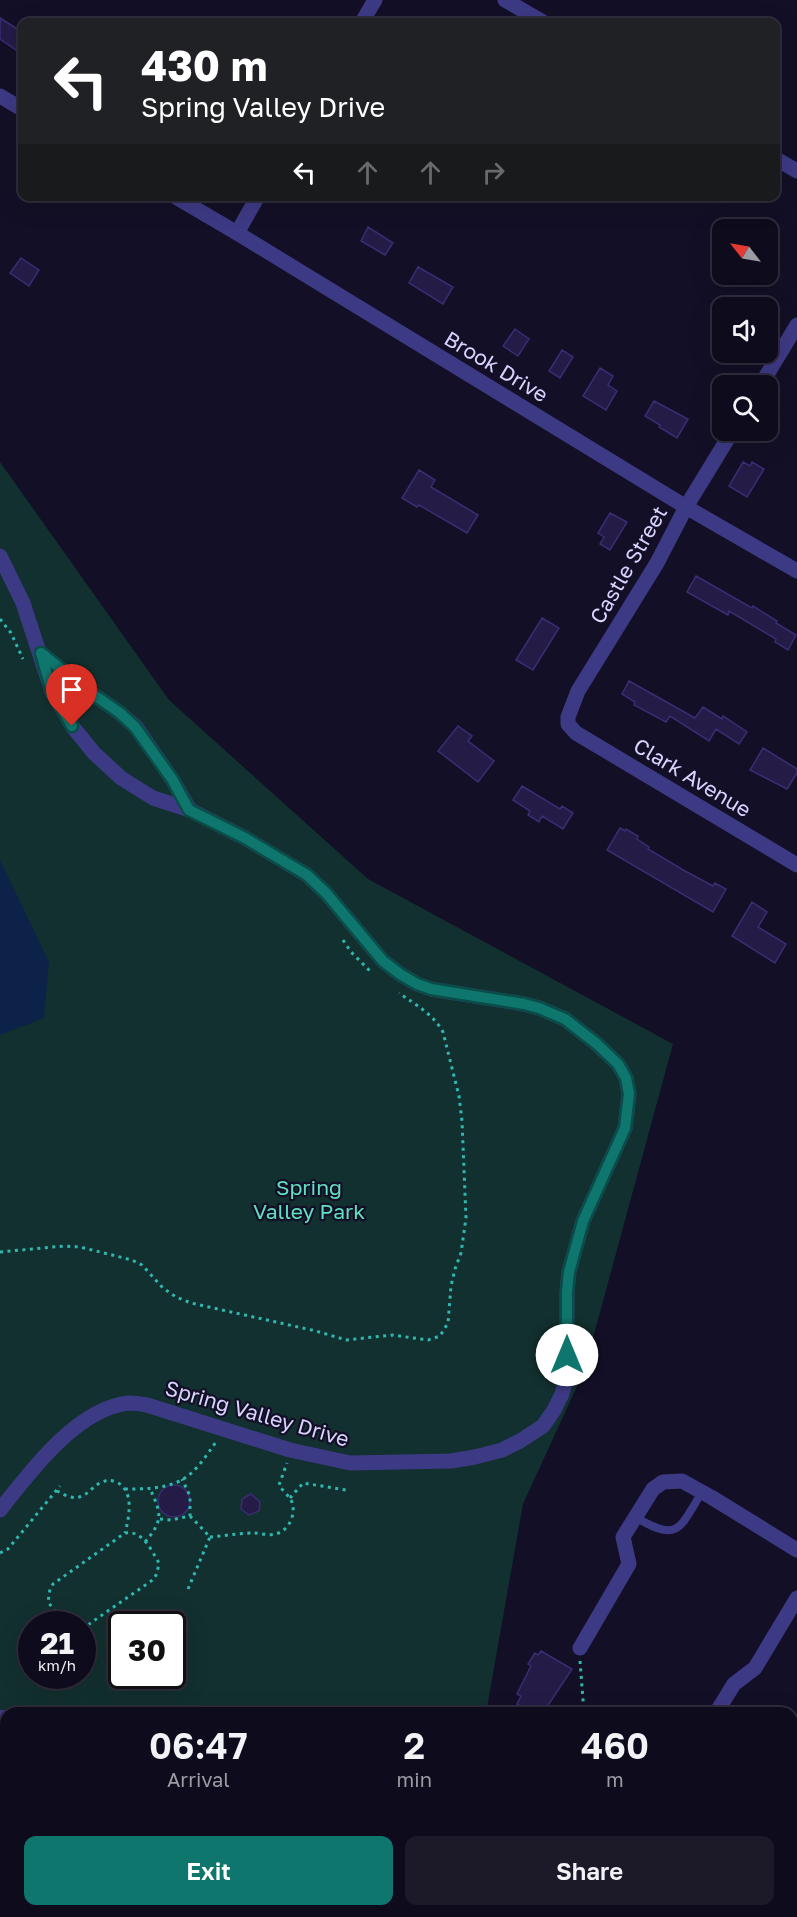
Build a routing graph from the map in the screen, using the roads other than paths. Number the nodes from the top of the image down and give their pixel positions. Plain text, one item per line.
1 (375, 0) edge
2 (505, 0) edge
3 (364, 18) edge
4 (536, 18) edge
5 (0, 96) edge
6 (18, 107) edge
7 (780, 161) edge
8 (797, 171) edge
9 (183, 201) edge
10 (255, 201) edge
11 (237, 233) junction
12 (797, 325) edge
13 (767, 375) edge
14 (726, 441) edge
15 (686, 507) junction
16 (0, 556) edge
17 (797, 571) edge
18 (41, 653) junction
19 (568, 724) joint
20 (189, 810) junction
21 (797, 865) edge
22 (702, 1492) junction
23 (0, 1510) edge
24 (638, 1512) junction
25 (797, 1550) edge
26 (797, 1598) edge
27 (580, 1648) road end
28 (720, 1707) edge

1 - 3 street
2 - 4 street
5 - 6 street
7 - 8 street
9 - 11 street, Brook Drive
10 - 11 street
11 - 15 street, Brook Drive
12 - 13 street
14 - 15 street, Castle Street
15 - 17 street, Brook Drive
15 - 19 street, Castle Street
16 - 18 street, Spring Valley Drive
18 - 20 street
18 - 20 street, Spring Valley Drive
19 - 21 street, Clark Avenue
20 - 23 street, Spring Valley Drive
22 - 24 street
22 - 24 lane
22 - 25 street
24 - 27 street
26 - 28 street

